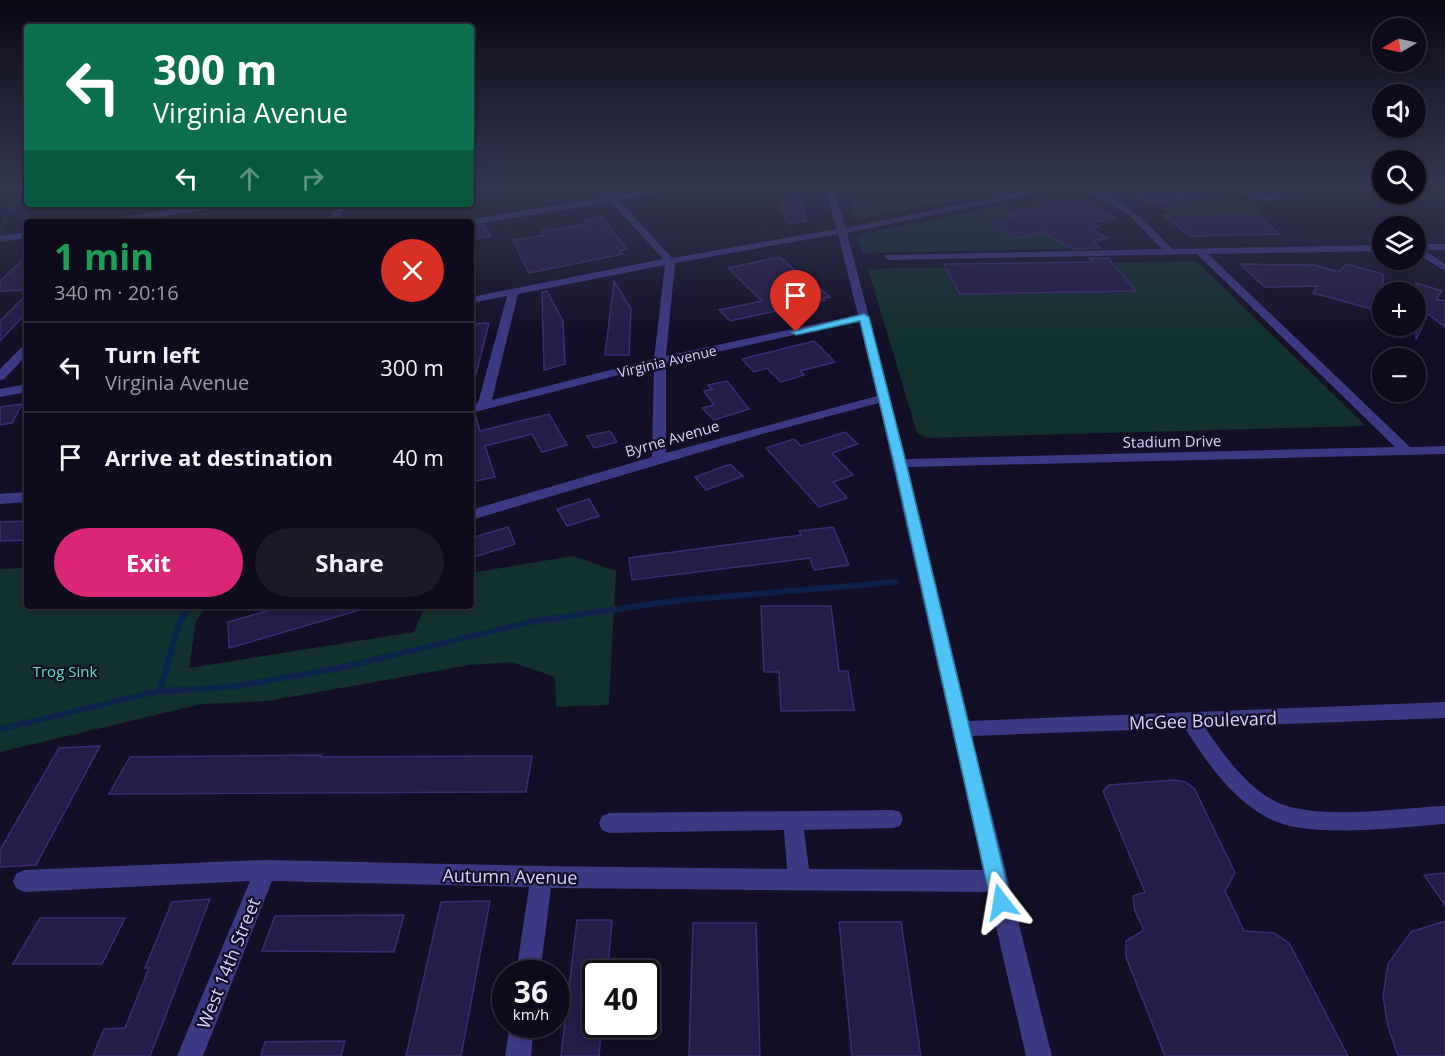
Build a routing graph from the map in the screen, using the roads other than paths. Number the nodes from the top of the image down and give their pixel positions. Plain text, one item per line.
1 (18, 236) edge
2 (647, 236) edge
3 (812, 236) edge
4 (843, 236) edge
5 (1155, 236) edge
6 (0, 239) edge
7 (1445, 247) edge
8 (1372, 248) edge
9 (1426, 248) edge
10 (1200, 252) junction
11 (1171, 253) junction
12 (1426, 255) edge
13 (889, 257) dead end
14 (670, 261) junction
15 (1445, 268) edge
16 (513, 292) junction
17 (474, 299) edge
18 (864, 317) junction
19 (24, 351) edge
20 (660, 361) junction
21 (0, 376) edge
22 (24, 389) edge
23 (0, 393) edge
24 (884, 398) junction
25 (484, 405) junction
26 (474, 408) edge
27 (1445, 450) edge
28 (1407, 451) junction
29 (659, 459) junction
30 (900, 463) junction
31 (24, 497) edge
32 (0, 499) edge
33 (474, 513) edge
34 (1445, 710) edge
35 (1190, 720) junction
36 (960, 729) junction
37 (1445, 816) edge
38 (893, 819) dead end
39 (793, 820) junction
40 (609, 823) dead end
41 (265, 870) junction
42 (541, 877) junction
43 (799, 879) junction
44 (24, 881) dead end
45 (996, 881) junction
46 (530, 960) edge
47 (520, 1038) edge
48 (190, 1056) edge
49 (518, 1056) edge
50 (1039, 1056) edge

1 - 6 street
2 - 14 street
3 - 14 street
4 - 18 street
5 - 11 street
7 - 9 street
8 - 10 street
10 - 11 street
10 - 28 street
11 - 13 street
12 - 15 street
14 - 16 street
14 - 20 street
16 - 17 street
16 - 25 street
18 - 20 street, Virginia Avenue
18 - 24 street
19 - 21 street
20 - 25 street, Virginia Avenue
20 - 29 street
22 - 23 street
24 - 29 street, Byrne Avenue
24 - 30 street
25 - 26 street, Virginia Avenue
27 - 28 street, Stadium Drive
28 - 30 street, Stadium Drive
29 - 33 street, Byrne Avenue
30 - 36 street
31 - 32 street
34 - 35 street, McGee Boulevard
35 - 36 street, McGee Boulevard
35 - 37 street
36 - 45 street
38 - 39 street
39 - 40 street
39 - 43 street
41 - 42 street, Autumn Avenue
41 - 44 street, Autumn Avenue
41 - 48 street, West 14th Street
42 - 43 street, Autumn Avenue
42 - 46 street
43 - 45 street, Autumn Avenue
45 - 50 street
47 - 49 street

